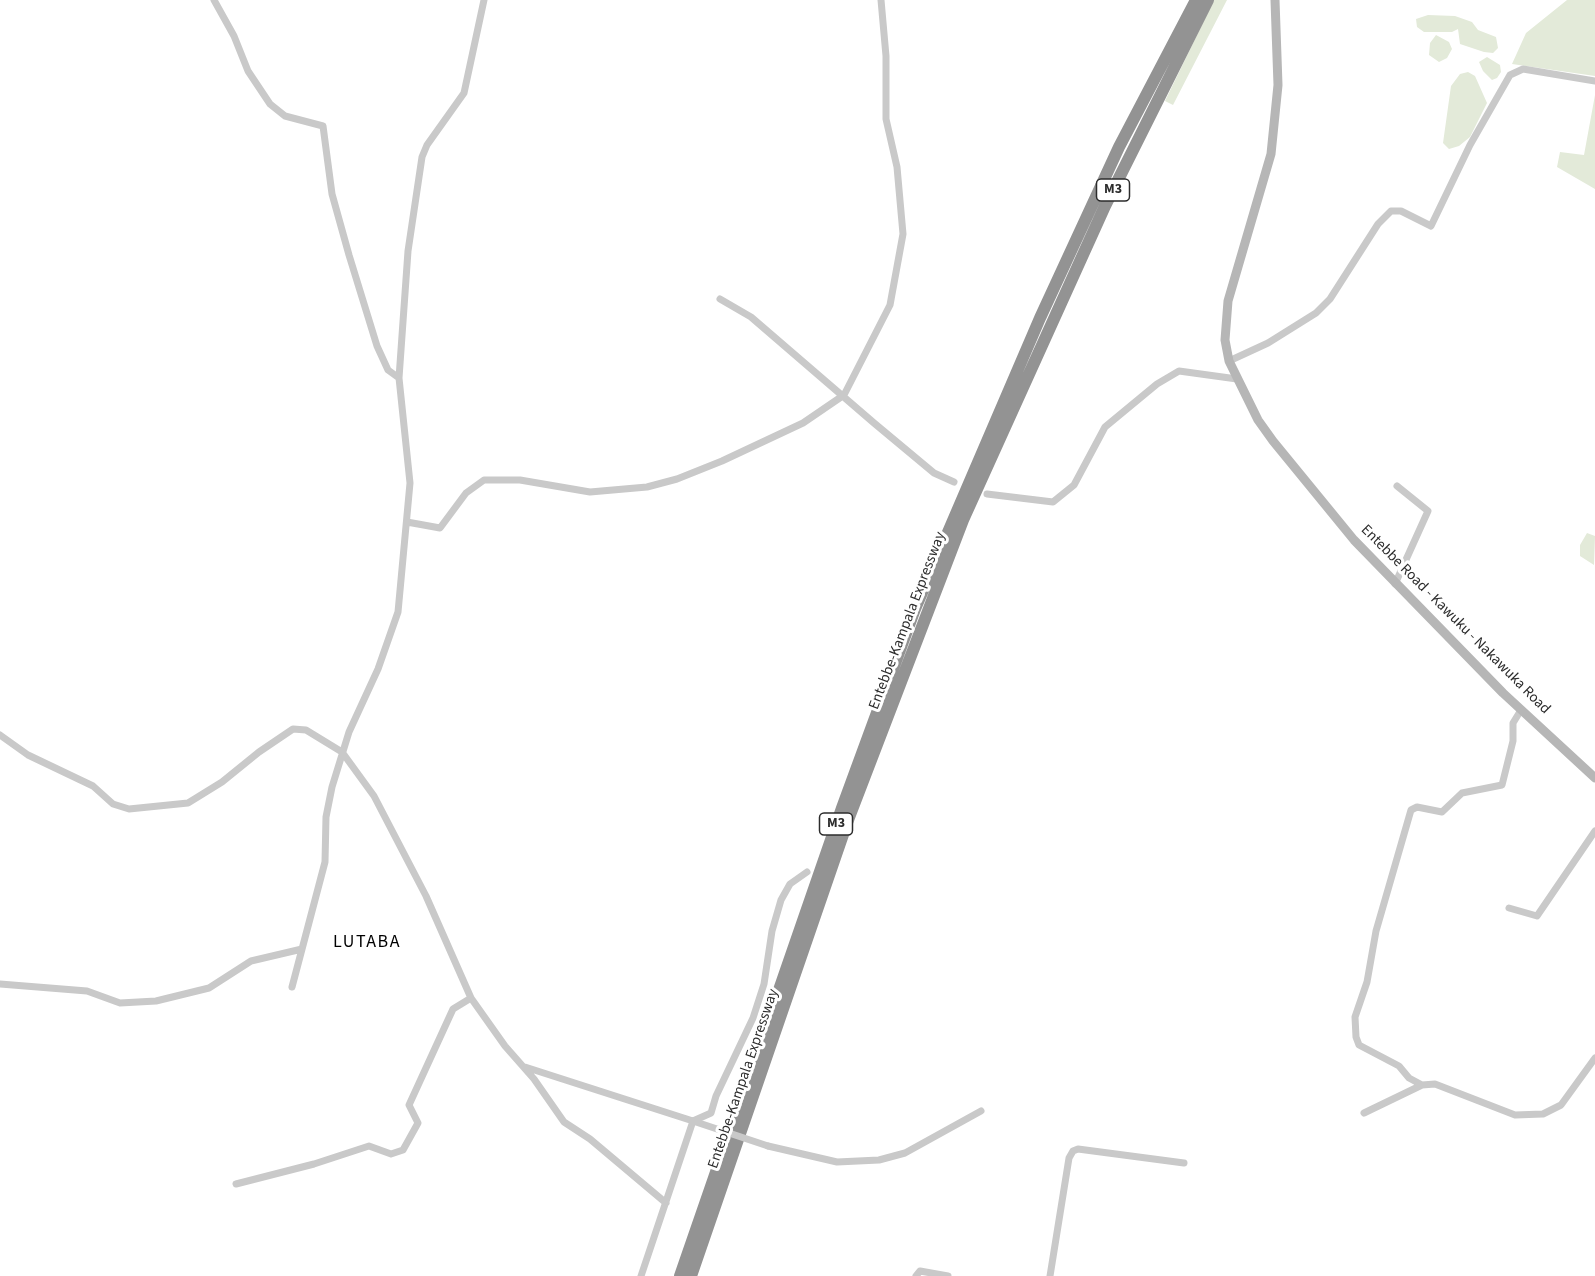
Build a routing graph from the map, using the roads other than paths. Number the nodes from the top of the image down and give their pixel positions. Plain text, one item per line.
1 (214, 0) edge
2 (484, 0) edge
3 (881, 0) edge
4 (1196, 0) edge
5 (1208, 0) edge
6 (1275, 0) edge
7 (1595, 81) edge
8 (720, 299) dead end
9 (1229, 361) junction
10 (399, 378) junction
11 (1237, 379) junction
12 (844, 395) junction
13 (954, 482) dead end
14 (1397, 486) dead end
15 (987, 494) dead end
16 (406, 522) junction
17 (1395, 584) junction
18 (1521, 710) junction
19 (0, 735) edge
20 (342, 752) junction
21 (1595, 778) edge
22 (1595, 831) edge
23 (807, 872) dead end
24 (1509, 908) dead end
25 (302, 949) junction
26 (0, 984) edge
27 (292, 987) dead end
28 (471, 998) junction
29 (1595, 1058) edge
30 (525, 1067) junction
31 (1422, 1084) junction
32 (981, 1111) dead end
33 (1364, 1113) dead end
34 (693, 1121) junction
35 (1184, 1163) dead end
36 (236, 1184) dead end
37 (666, 1203) junction
38 (641, 1276) edge
39 (680, 1276) edge
40 (691, 1276) edge
41 (916, 1276) edge
42 (948, 1276) edge
43 (1050, 1276) edge

1 - 10 street
2 - 10 street
3 - 12 street
4 - 39 highway, Entebbe-Kampala Expressway / M3
5 - 40 highway, Entebbe-Kampala Expressway / M3
6 - 9 main road, Entebbe Road - Kawuku - Nakawuka Road
7 - 9 street
8 - 12 street
9 - 11 main road, Entebbe Road - Kawuku - Nakawuka Road
10 - 16 street
11 - 15 street
11 - 17 main road, Entebbe Road - Kawuku - Nakawuka Road
12 - 13 street
12 - 16 street
14 - 17 street
16 - 20 street
17 - 18 main road, Entebbe Road - Kawuku - Nakawuka Road
18 - 21 main road, Entebbe Road - Kawuku - Nakawuka Road
18 - 31 street
19 - 20 street
20 - 25 street
20 - 28 street
22 - 24 street
23 - 34 street
25 - 26 street
25 - 27 street
28 - 30 street
28 - 36 street
29 - 31 street
30 - 34 street
30 - 37 street
31 - 33 street
32 - 34 street, bridge
34 - 37 street
35 - 43 street
37 - 38 street
41 - 42 street

